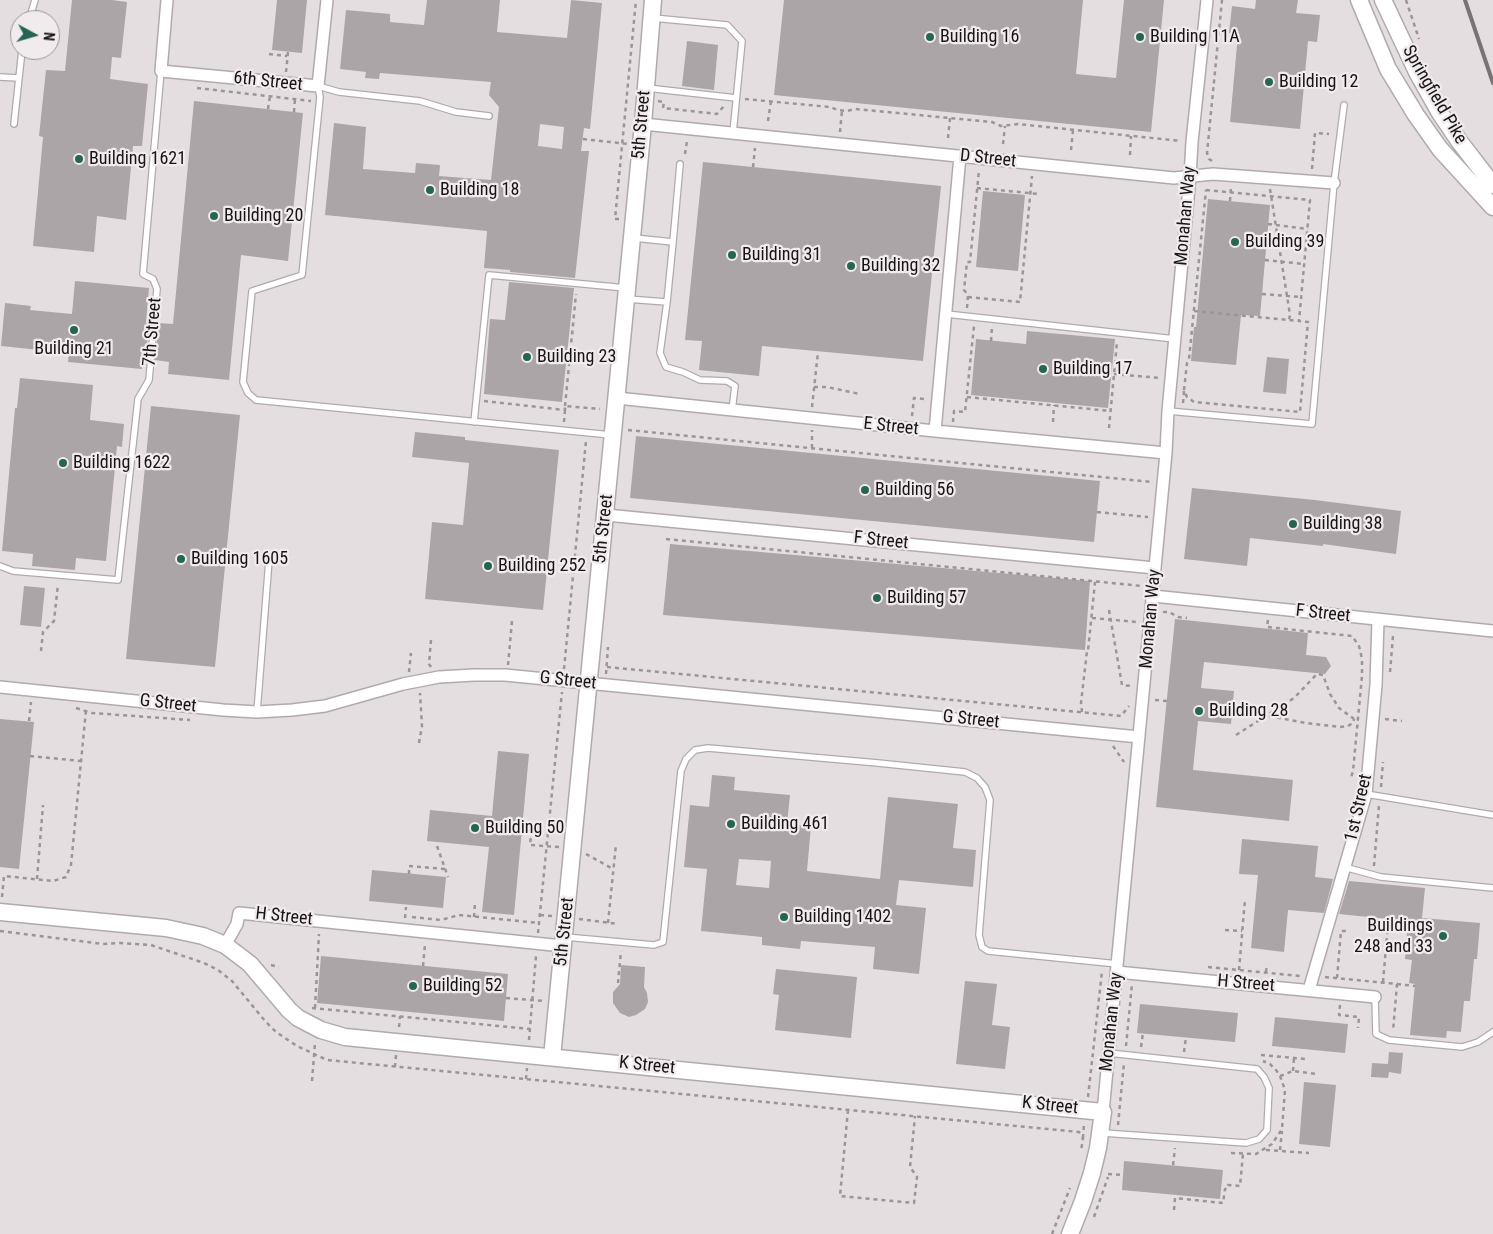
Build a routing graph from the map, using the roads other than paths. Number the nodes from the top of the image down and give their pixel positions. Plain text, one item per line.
1 (167, 0) edge
2 (327, 0) edge
3 (653, 0) edge
4 (1207, 0) edge
5 (1359, 0) edge
6 (1382, 0) edge
7 (651, 18) junction
8 (21, 60) edge
9 (161, 71) junction
10 (0, 77) edge
11 (19, 78) junction
12 (318, 86) junction
13 (653, 89) junction
14 (736, 99) junction
15 (1344, 105) dead end
16 (489, 116) dead end
17 (14, 124) dead end
18 (643, 124) junction
19 (733, 133) junction
20 (960, 156) junction
21 (680, 164) dead end
22 (1190, 177) junction
23 (1334, 183) junction
24 (1493, 185) edge
25 (1493, 207) edge
26 (632, 238) junction
27 (672, 242) junction
28 (627, 293) junction
29 (667, 302) junction
30 (946, 314) junction
31 (1175, 339) junction
32 (617, 398) junction
33 (732, 410) junction
34 (1168, 411) junction
35 (474, 422) junction
36 (935, 431) junction
37 (619, 433) junction
38 (1166, 453) junction
39 (606, 515) junction
40 (269, 560) dead end
41 (0, 566) edge
42 (1155, 568) junction
43 (1153, 596) junction
44 (1378, 620) junction
45 (1493, 631) edge
46 (589, 683) junction
47 (0, 687) edge
48 (257, 712) junction
49 (1139, 736) junction
50 (1366, 794) junction
51 (1493, 815) edge
52 (1344, 867) junction
53 (1493, 888) edge
54 (0, 912) edge
55 (564, 941) junction
56 (226, 945) junction
57 (1118, 968) junction
58 (1309, 990) junction
59 (1376, 996) joint
60 (1493, 1032) edge
61 (1109, 1053) junction
62 (552, 1057) junction
63 (1103, 1112) junction
64 (1100, 1133) junction
65 (1070, 1234) edge

1 - 9 street, 7th Street
2 - 12 street, 6th Street
3 - 7 street, 5th Street
4 - 22 street, Monahan Way
5 - 25 street, Springfield Pike
6 - 24 street, Springfield Pike
7 - 13 street, 5th Street
7 - 14 lane
8 - 11 lane
9 - 12 street, 6th Street
9 - 41 lane, 7th Street
10 - 11 lane
11 - 17 lane
12 - 16 lane
12 - 35 lane
13 - 14 lane
13 - 18 street, 5th Street
14 - 19 lane
15 - 23 lane
18 - 19 street, D Street
18 - 26 street, 5th Street
19 - 20 street, D Street
20 - 22 street, D Street
20 - 30 street
21 - 27 lane
22 - 23 street, D Street
22 - 31 street, Monahan Way
23 - 34 lane
26 - 27 lane
26 - 28 street, 5th Street
27 - 29 lane
28 - 29 lane
28 - 32 street, 5th Street
28 - 35 lane
29 - 33 lane
30 - 31 lane
30 - 36 street
31 - 34 street, Monahan Way
32 - 33 street, E Street
32 - 37 street, 5th Street
33 - 36 street, E Street
34 - 38 street, Monahan Way
35 - 37 lane
36 - 38 street, E Street
37 - 39 street, 5th Street
38 - 42 street, Monahan Way
39 - 42 street, F Street
39 - 46 street, 5th Street
40 - 48 lane
42 - 43 street, Monahan Way
43 - 44 street, F Street
43 - 49 street, Monahan Way
44 - 45 street, F Street
44 - 50 street, 1st Street
46 - 48 street, G Street
46 - 49 street, G Street
46 - 55 street, 5th Street
47 - 48 street, G Street
49 - 57 street, Monahan Way
50 - 51 lane
50 - 52 street, 1st Street
52 - 53 lane
52 - 58 street, 1st Street
54 - 56 street
55 - 56 street, H Street
55 - 57 lane
55 - 62 street, 5th Street
56 - 62 street, K Street
57 - 58 street, H Street
57 - 61 street, Monahan Way
58 - 59 street, H Street
59 - 60 lane
61 - 63 street, Monahan Way
61 - 64 lane
62 - 63 street, K Street
63 - 64 street, Monahan Way
64 - 65 street, Monahan Way

